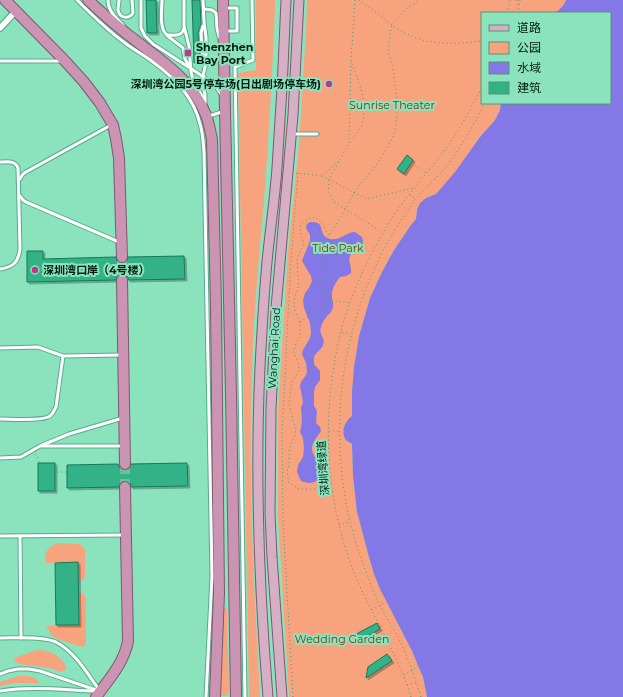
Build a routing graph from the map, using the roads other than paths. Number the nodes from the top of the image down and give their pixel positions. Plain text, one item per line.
1 (5, 0) edge
2 (77, 0) edge
3 (88, 0) edge
4 (93, 0) edge
5 (108, 0) edge
6 (119, 0) edge
7 (132, 0) edge
8 (141, 0) edge
9 (162, 0) edge
10 (184, 0) edge
11 (204, 0) edge
12 (252, 0) edge
13 (286, 0) edge
14 (299, 0) edge
15 (222, 6) edge
16 (204, 9) junction
17 (16, 11) junction
18 (101, 12) junction
19 (184, 26) junction
20 (0, 28) edge
21 (224, 31) junction
22 (167, 35) junction
23 (134, 40) junction
24 (224, 51) junction
25 (0, 61) edge
26 (65, 61) junction
27 (190, 68) junction
28 (202, 76) junction
29 (224, 98) junction
30 (205, 109) junction
31 (225, 111) junction
32 (112, 124) junction
33 (292, 134) junction
34 (317, 134) dead end
35 (0, 162) edge
36 (19, 181) junction
37 (19, 193) junction
38 (121, 242) junction
39 (122, 257) tunnel mouth
40 (0, 269) edge
41 (122, 280) tunnel mouth
42 (0, 348) edge
43 (123, 355) junction
44 (63, 356) junction
45 (124, 417) junction
46 (0, 419) edge
47 (40, 446) junction
48 (125, 446) junction
49 (0, 458) edge
50 (125, 464) tunnel mouth
51 (125, 487) tunnel mouth
52 (126, 535) junction
53 (0, 536) edge
54 (20, 536) junction
55 (0, 638) edge
56 (21, 638) junction
57 (213, 658) junction
58 (0, 674) edge
59 (0, 691) edge
60 (98, 694) edge
61 (206, 697) edge
62 (215, 697) edge
63 (236, 697) edge
64 (245, 697) edge
65 (268, 697) edge
66 (282, 697) edge

1 - 17 highway
2 - 57 lane
3 - 18 highway
4 - 18 lane
5 - 23 lane
6 - 7 lane
8 - 27 lane
9 - 22 lane
10 - 19 lane
11 - 16 lane
12 - 64 lane
13 - 65 main road, Wanghai Road
14 - 33 main road, Wanghai Road
15 - 21 highway
15 - 21 lane
16 - 24 lane
16 - 28 lane
17 - 20 street
17 - 26 highway
18 - 23 highway
19 - 22 lane
19 - 27 lane
21 - 24 highway
22 - 27 lane
23 - 30 highway
24 - 29 highway
25 - 26 lane
26 - 32 highway
27 - 28 lane
27 - 30 lane
28 - 29 lane
28 - 30 lane
29 - 31 highway
30 - 31 lane
30 - 57 highway
31 - 63 highway
32 - 36 lane
32 - 38 highway
33 - 34 lane
33 - 66 main road, Wanghai Road
35 - 36 lane
36 - 37 lane
37 - 38 lane
37 - 40 lane
38 - 39 highway
41 - 43 highway
42 - 44 lane
43 - 44 lane
43 - 45 highway
44 - 46 lane
45 - 47 lane
45 - 48 highway
47 - 48 lane
47 - 49 lane
48 - 50 highway
51 - 52 highway
52 - 54 lane
52 - 60 highway
53 - 54 lane
54 - 56 lane
55 - 56 lane
56 - 60 lane
57 - 61 lane
57 - 62 highway
58 - 60 lane
59 - 60 lane

